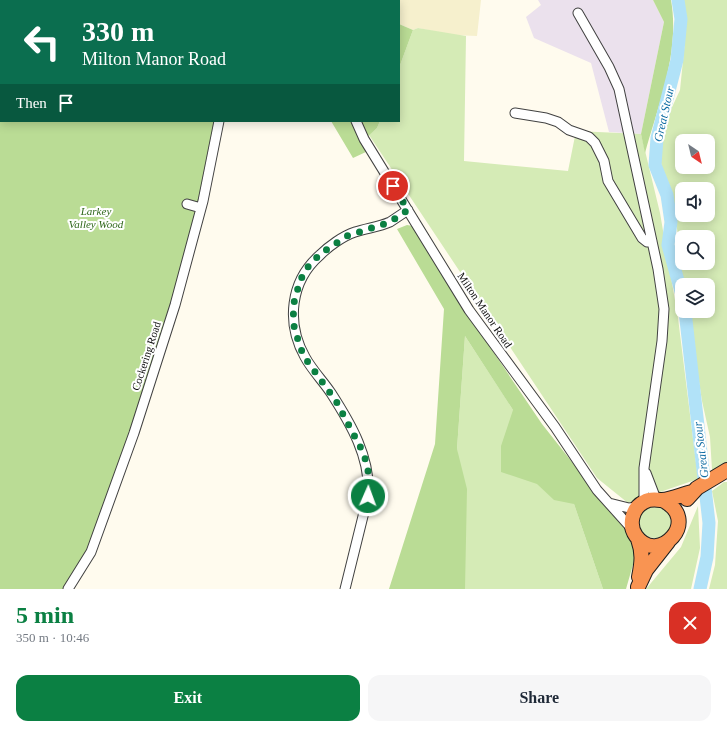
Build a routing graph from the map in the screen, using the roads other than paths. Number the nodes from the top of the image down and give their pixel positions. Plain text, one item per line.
1 (578, 12) dead end
2 (515, 113) dead end
3 (219, 122) edge
4 (356, 122) edge
5 (187, 204) dead end
6 (201, 208) junction
7 (408, 210) junction
8 (646, 215) junction
9 (631, 219) junction
10 (652, 241) junction
11 (727, 470) edge
12 (695, 490) junction
13 (650, 502) junction
14 (609, 503) junction
15 (678, 518) junction
16 (635, 534) junction
17 (668, 542) junction
18 (637, 588) edge
19 (68, 589) edge
20 (345, 589) edge

1 - 8 street
2 - 9 street
3 - 6 street, Cockering Road
4 - 7 street, Milton Manor Road
5 - 6 street
6 - 19 street, Cockering Road
7 - 14 street, Milton Manor Road
7 - 20 street
8 - 9 street
8 - 10 street
9 - 10 street
10 - 13 street
11 - 12 highway
12 - 13 highway
12 - 15 highway
13 - 14 street
13 - 15 highway
13 - 16 highway
14 - 16 street, Milton Manor Road
15 - 17 highway
16 - 17 highway
16 - 18 highway
17 - 18 highway

